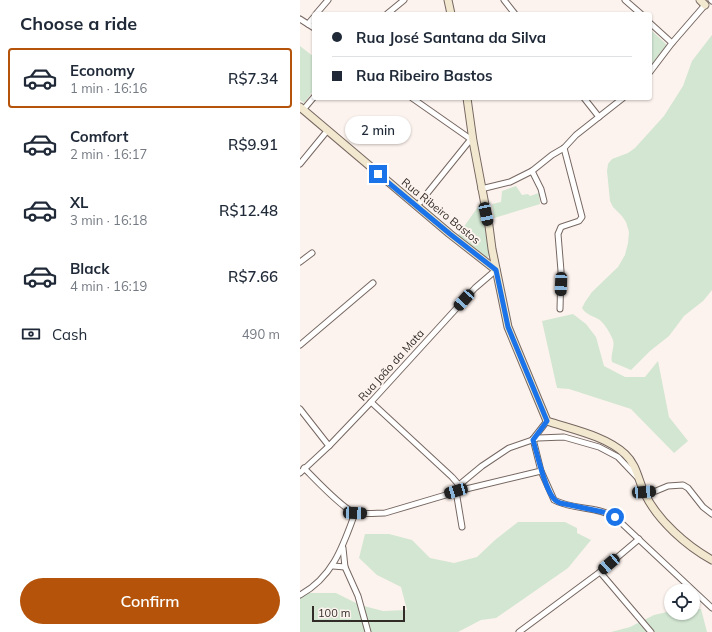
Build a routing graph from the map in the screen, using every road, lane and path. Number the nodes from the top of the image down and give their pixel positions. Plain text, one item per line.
1 (328, 0) edge
2 (404, 0) edge
3 (448, 0) edge
4 (504, 0) edge
5 (629, 1) edge
6 (703, 2) edge
7 (318, 12) edge
8 (389, 12) edge
9 (451, 12) edge
10 (513, 12) edge
11 (639, 12) edge
12 (300, 18) edge
13 (312, 19) edge
14 (308, 24) junction
15 (652, 25) edge
16 (312, 27) edge
17 (672, 43) junction
18 (652, 69) edge
19 (312, 99) edge
20 (415, 100) edge
21 (467, 100) edge
22 (586, 100) edge
23 (620, 100) edge
24 (302, 109) edge
25 (599, 116) junction
26 (327, 131) junction
27 (472, 140) junction
28 (564, 148) junction
29 (300, 164) edge
30 (532, 171) junction
31 (481, 189) junction
32 (544, 201) dead end
33 (416, 206) junction
34 (312, 253) dead end
35 (300, 262) edge
36 (496, 270) junction
37 (373, 283) dead end
38 (560, 309) dead end
39 (300, 345) edge
40 (371, 402) junction
41 (300, 409) edge
42 (547, 421) junction
43 (533, 440) junction
44 (329, 446) junction
45 (304, 468) junction
46 (541, 471) junction
47 (300, 473) edge
48 (639, 480) junction
49 (459, 485) junction
50 (456, 491) junction
51 (644, 492) junction
52 (355, 513) junction
53 (712, 514) edge
54 (462, 527) dead end
55 (639, 539) junction
56 (343, 547) junction
57 (712, 560) edge
58 (333, 566) junction
59 (345, 567) junction
60 (600, 572) junction
61 (300, 595) edge
62 (712, 608) edge
63 (368, 632) edge
64 (519, 632) edge
65 (651, 632) edge

1 - 7 street
2 - 8 street
3 - 9 main road
4 - 10 street
5 - 11 street
6 - 17 street
12 - 14 street
13 - 14 street
14 - 16 street
15 - 17 street
17 - 18 street
19 - 24 street
20 - 27 street
21 - 27 main road
22 - 25 street
23 - 25 street
24 - 26 main road, Rua Ribeiro Bastos
25 - 28 street
26 - 29 street
26 - 33 main road, Rua Ribeiro Bastos
27 - 31 main road
27 - 33 street
28 - 30 street
28 - 38 street
30 - 31 street
30 - 32 street
31 - 36 main road
33 - 36 main road, Rua Ribeiro Bastos
34 - 35 street
36 - 40 street, Rua João da Mata
36 - 42 main road
37 - 39 street
40 - 44 street, Rua João da Mata
40 - 49 street
41 - 44 street
42 - 43 street
42 - 48 main road
43 - 46 street
43 - 48 street
43 - 49 street
44 - 45 street, Rua João da Mata
45 - 47 street, Rua João da Mata
45 - 52 street
46 - 50 street
46 - 55 street
48 - 51 main road
49 - 50 street
50 - 52 street
50 - 54 street
51 - 53 street
51 - 57 main road
52 - 56 street
55 - 60 street
55 - 62 street
56 - 58 street
56 - 59 street
58 - 59 street
58 - 61 street
59 - 63 street
60 - 64 street
60 - 65 street

